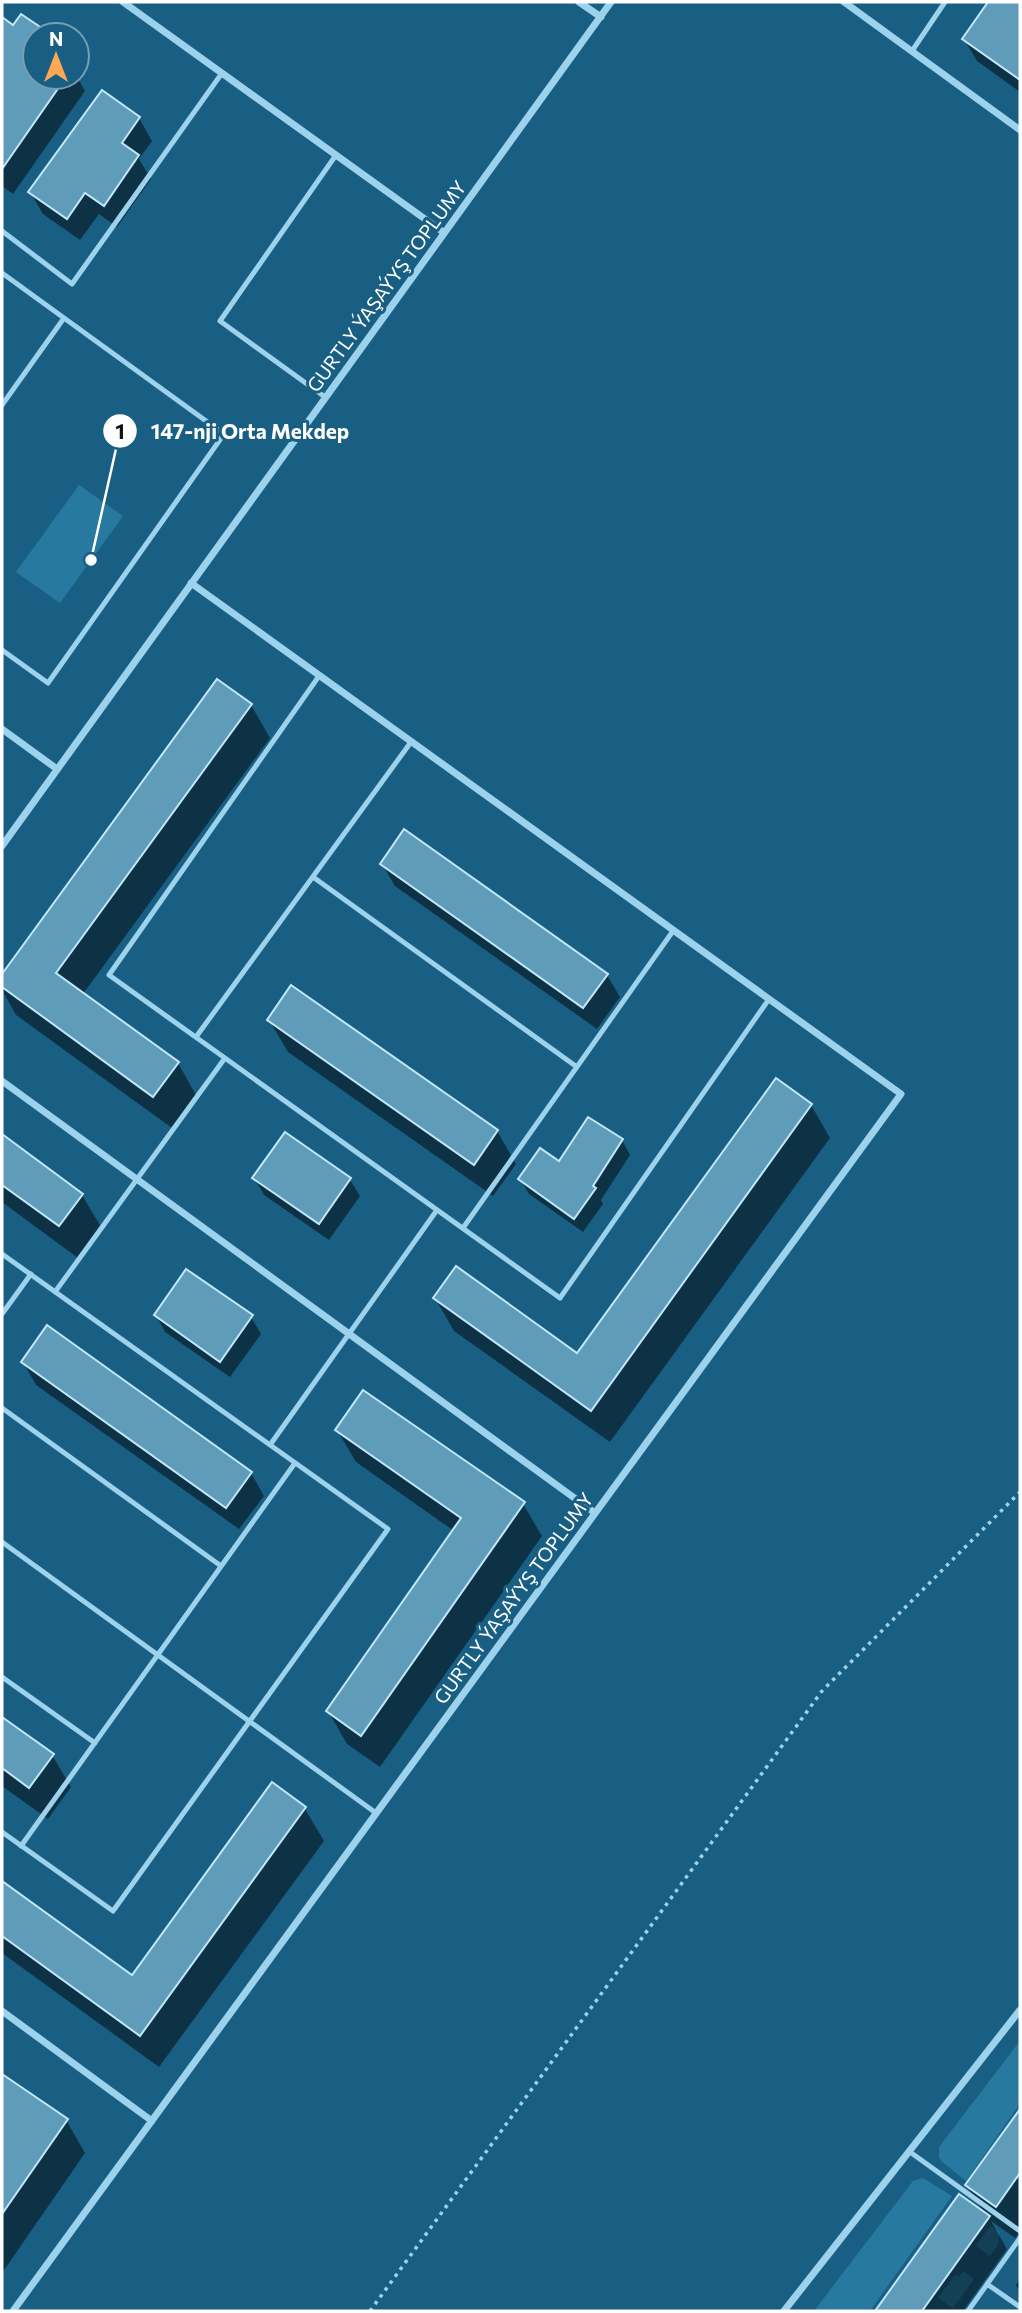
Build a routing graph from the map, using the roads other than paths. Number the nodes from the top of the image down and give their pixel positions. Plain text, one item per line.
1 (123, 2) edge
2 (579, 2) edge
3 (611, 2) edge
4 (844, 2) edge
5 (946, 2) edge
6 (601, 17) junction
7 (912, 51) junction
8 (222, 73) junction
9 (1020, 130) edge
10 (336, 155) junction
11 (2, 231) edge
12 (443, 232) junction
13 (2, 274) edge
14 (64, 318) junction
15 (325, 397) junction
16 (2, 405) edge
17 (191, 583) junction
18 (2, 650) edge
19 (319, 676) junction
20 (2, 729) edge
21 (411, 742) junction
22 (57, 769) junction
23 (2, 846) edge
24 (313, 877) junction
25 (673, 931) junction
26 (769, 999) junction
27 (196, 1037) junction
28 (225, 1058) junction
29 (577, 1067) junction
30 (2, 1081) edge
31 (137, 1180) junction
32 (437, 1210) junction
33 (463, 1228) junction
34 (2, 1254) edge
35 (31, 1274) junction
36 (55, 1292) junction
37 (2, 1314) edge
38 (348, 1334) junction
39 (2, 1408) edge
40 (270, 1445) junction
41 (295, 1463) junction
42 (595, 1513) junction
43 (2, 1542) edge
44 (221, 1566) junction
45 (158, 1655) junction
46 (2, 1677) edge
47 (250, 1721) junction
48 (95, 1743) junction
49 (376, 1813) junction
50 (2, 1832) edge
51 (21, 1846) junction
52 (1020, 2010) edge
53 (2, 2011) edge
54 (152, 2121) junction
55 (910, 2152) junction
56 (1020, 2231) edge
57 (1020, 2238) edge
58 (987, 2284) junction
59 (1020, 2307) edge
60 (13, 2311) edge
61 (784, 2311) edge
62 (968, 2311) edge

1 - 8 street
2 - 6 street
3 - 6 street, GURTLY ÝAŞAÝYŞ TOPLUMY
4 - 7 street
5 - 7 lane
6 - 12 street, GURTLY ÝAŞAÝYŞ TOPLUMY
7 - 9 street
8 - 10 street
8 - 11 lane
10 - 12 street
10 - 15 lane
12 - 15 street, GURTLY ÝAŞAÝYŞ TOPLUMY
13 - 14 lane
14 - 16 lane
14 - 18 lane
15 - 17 street, GURTLY ÝAŞAÝYŞ TOPLUMY
17 - 19 street
17 - 22 street, GURTLY ÝAŞAÝYŞ TOPLUMY
19 - 21 street
19 - 27 lane
20 - 22 street
21 - 24 lane
21 - 25 street
22 - 23 street, GURTLY ÝAŞAÝYŞ TOPLUMY
24 - 27 lane
24 - 29 lane
25 - 26 street
25 - 29 lane
26 - 33 lane
26 - 42 street, GURTLY ÝAŞAÝYŞ TOPLUMY
27 - 28 lane
28 - 31 lane
28 - 32 lane
29 - 33 lane
30 - 31 street
31 - 36 lane
31 - 38 street
32 - 33 lane
32 - 38 lane
34 - 35 lane
35 - 36 lane
35 - 37 lane
36 - 40 lane
38 - 40 lane
38 - 42 street
39 - 44 lane
40 - 41 lane
41 - 44 lane
41 - 47 lane
42 - 49 street, GURTLY ÝAŞAÝYŞ TOPLUMY
43 - 45 lane
44 - 45 lane
45 - 47 lane
45 - 48 lane
46 - 48 lane
47 - 49 lane
47 - 51 lane
48 - 51 lane
49 - 54 street, GURTLY ÝAŞAÝYŞ TOPLUMY
50 - 51 lane
52 - 55 street
53 - 54 street
54 - 60 street, GURTLY ÝAŞAÝYŞ TOPLUMY
55 - 56 lane
55 - 61 street
57 - 58 lane
58 - 59 lane
58 - 62 lane

